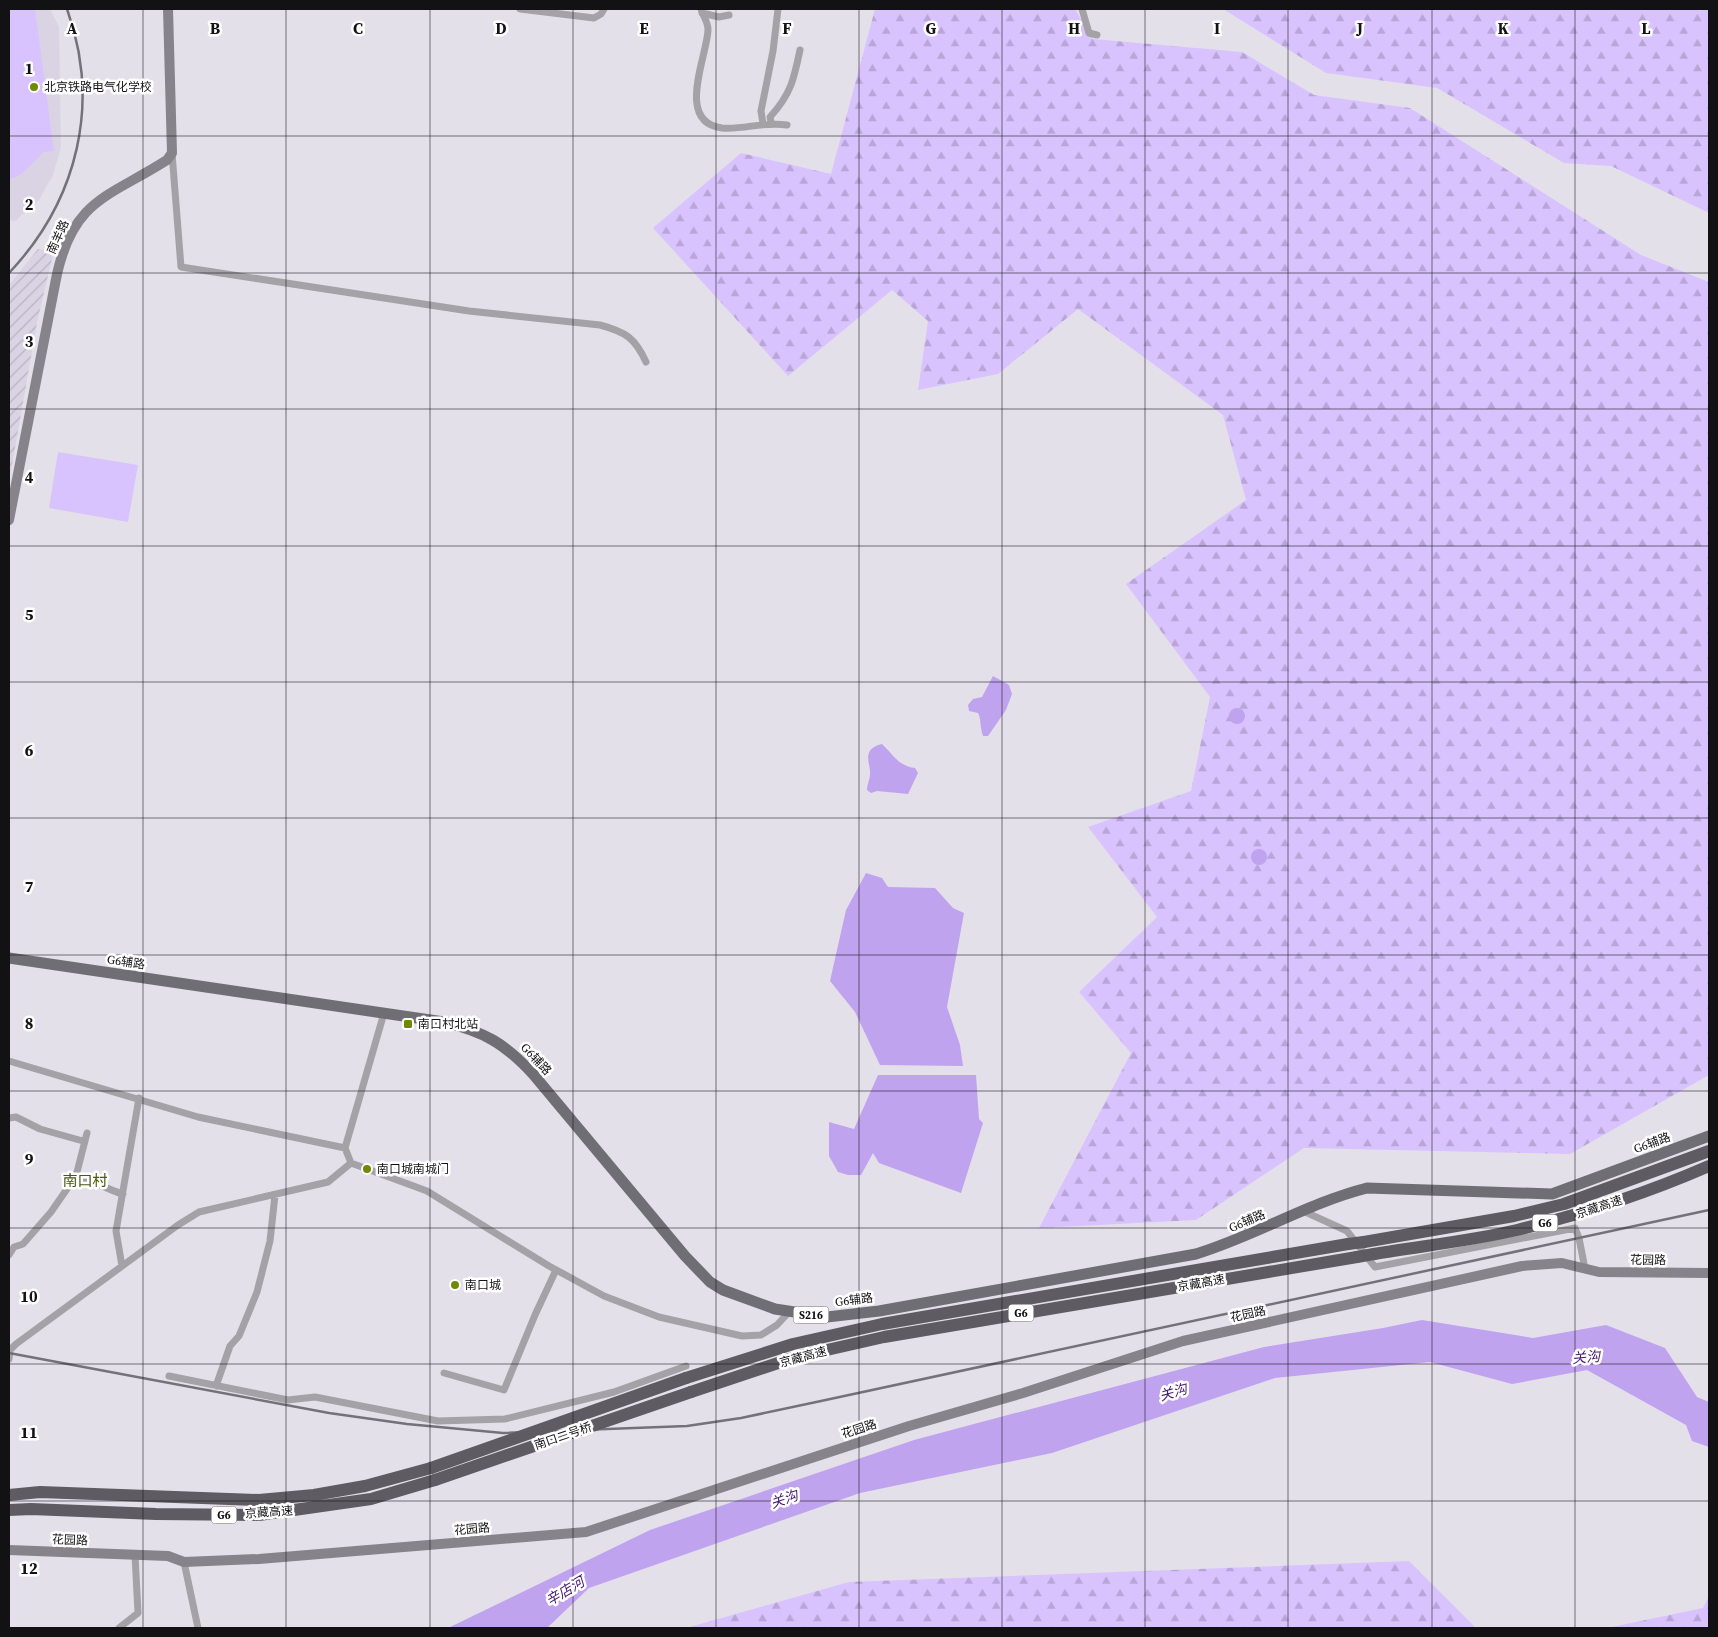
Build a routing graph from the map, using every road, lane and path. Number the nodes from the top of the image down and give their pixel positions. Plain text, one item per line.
1 (168, 9) edge
2 (520, 9) edge
3 (604, 9) edge
4 (778, 9) edge
5 (1082, 9) edge
6 (701, 11) edge
7 (729, 15) dead end
8 (1097, 36) dead end
9 (800, 50) dead end
10 (767, 123) junction
11 (787, 125) dead end
12 (172, 153) junction
13 (646, 362) dead end
14 (9, 520) edge
15 (9, 958) edge
16 (384, 1013) junction
17 (9, 1061) edge
18 (139, 1098) junction
19 (9, 1118) edge
20 (86, 1133) dead end
21 (1709, 1136) edge
22 (83, 1141) junction
23 (345, 1148) junction
24 (1709, 1151) edge
25 (351, 1163) junction
26 (1709, 1166) edge
27 (76, 1176) junction
28 (123, 1194) junction
29 (275, 1195) junction
30 (1303, 1211) junction
31 (9, 1255) edge
32 (122, 1266) junction
33 (1585, 1269) junction
34 (556, 1270) junction
35 (1709, 1274) edge
36 (790, 1312) junction
37 (9, 1341) edge
38 (16, 1344) junction
39 (9, 1359) edge
40 (686, 1372) junction
41 (444, 1373) dead end
42 (169, 1376) dead end
43 (216, 1386) junction
44 (691, 1392) joint
45 (433, 1474) junction
46 (9, 1491) edge
47 (40, 1492) junction
48 (9, 1495) edge
49 (9, 1510) edge
50 (9, 1550) edge
51 (135, 1555) junction
52 (184, 1562) junction
53 (119, 1628) edge
54 (198, 1628) edge

1 - 12 street
2 - 3 street
4 - 10 street
5 - 8 street
6 - 7 street
6 - 10 street
9 - 10 street
10 - 11 street
12 - 13 street
12 - 14 street, 南羊路
15 - 16 main road, G6辅路 / S216
16 - 23 street
16 - 36 main road, G6辅路 / S216
17 - 18 street
18 - 23 street
18 - 28 street
19 - 22 street
20 - 22 street
21 - 30 main road, G6辅路 / S216
22 - 27 street
23 - 25 street
24 - 40 highway, 南口二号桥, bridge
25 - 29 street
25 - 34 street
26 - 44 highway, 京藏高速 / G6, bridge
27 - 28 street
27 - 31 street
28 - 32 street
29 - 32 street
29 - 43 street
30 - 33 street
30 - 36 main road, G6辅路 / S216
32 - 38 street
33 - 35 street, 花园路
33 - 52 street, 花园路
34 - 36 street
34 - 41 street
37 - 38 street
38 - 39 street
40 - 43 street
40 - 45 highway, 南口二号桥 / G6, bridge
42 - 43 street
44 - 45 highway, 南口二号桥 / G6, bridge
45 - 47 highway, 京藏高速 / G6
45 - 49 highway, 京藏高速 / G6
46 - 47 highway
47 - 48 highway, 京藏高速 / G6
50 - 51 street, 花园路
51 - 52 street, 花园路
51 - 53 street
52 - 54 street

